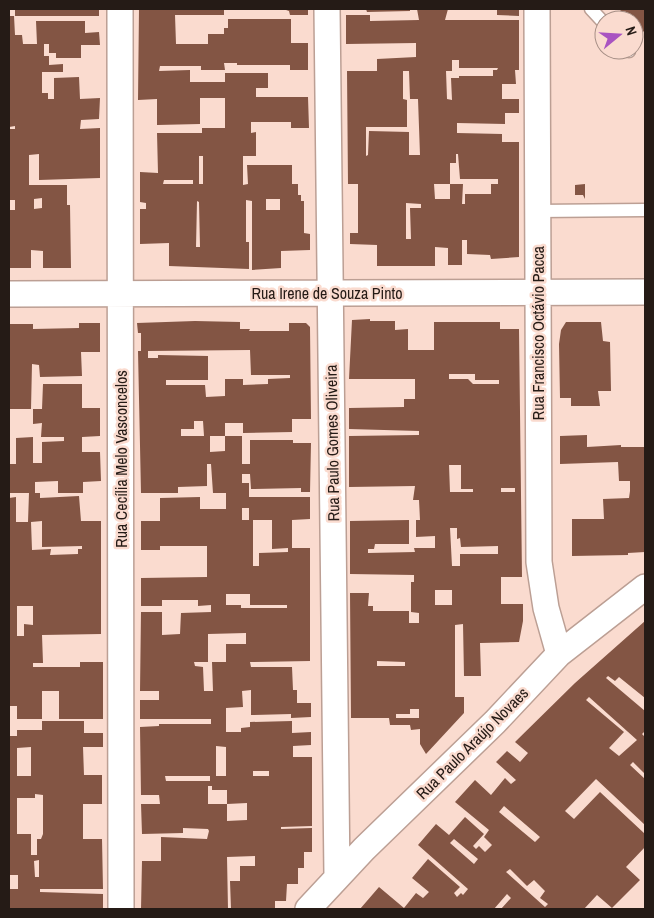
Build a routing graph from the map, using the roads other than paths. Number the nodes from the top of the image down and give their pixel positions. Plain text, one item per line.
1 (120, 9) edge
2 (327, 9) edge
3 (537, 9) edge
4 (645, 210) edge
5 (537, 211) junction
6 (538, 292) junction
7 (645, 292) edge
8 (330, 293) junction
9 (9, 294) edge
10 (120, 294) junction
11 (645, 587) edge
12 (560, 654) junction
13 (337, 877) junction
14 (121, 909) edge
15 (308, 909) edge

1 - 10 street, Rua Cecília Melo Vasconcelos
2 - 8 street, Rua Paulo Gomes Oliveira
3 - 5 street, Rua Francisco Octávio Pacca
4 - 5 lane
5 - 6 street, Rua Francisco Octávio Pacca
6 - 7 street, Rua Irene de Souza Pinto
6 - 8 street, Rua Irene de Souza Pinto
6 - 12 street, Rua Francisco Octávio Pacca
8 - 10 street, Rua Irene de Souza Pinto
8 - 13 street, Rua Paulo Gomes Oliveira
9 - 10 street, Rua Irene de Souza Pinto
10 - 14 street, Rua Cecília Melo Vasconcelos
11 - 12 street, Rua Paulo Araújo Novaes
12 - 13 street, Rua Paulo Araújo Novaes
13 - 15 street, Rua Paulo Araújo Novaes

